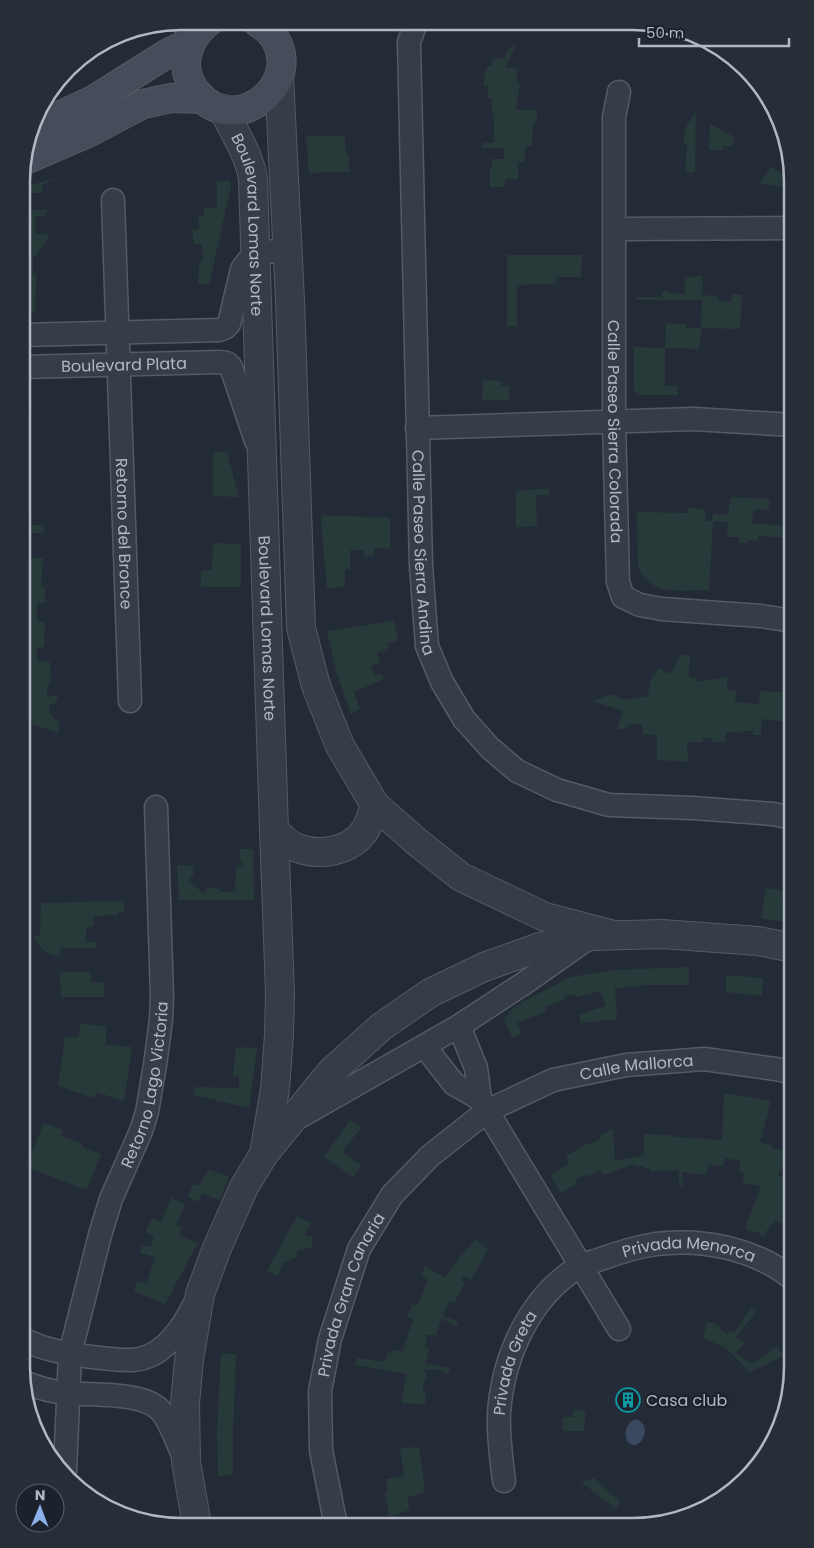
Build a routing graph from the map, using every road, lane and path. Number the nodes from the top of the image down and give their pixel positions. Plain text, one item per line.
1 (194, 30) edge
2 (268, 30) edge
3 (413, 30) edge
4 (282, 33) edge
5 (280, 76) junction
6 (619, 92) dead end
7 (213, 104) junction
8 (41, 124) edge
9 (32, 157) edge
10 (113, 200) dead end
11 (254, 216) junction
12 (287, 216) junction
13 (784, 228) edge
14 (615, 229) junction
15 (288, 251) junction
16 (255, 252) junction
17 (117, 332) junction
18 (30, 335) edge
19 (119, 365) junction
20 (30, 367) edge
21 (614, 421) junction
22 (784, 424) edge
23 (417, 428) junction
24 (262, 457) junction
25 (784, 620) edge
26 (130, 701) dead end
27 (375, 805) junction
28 (156, 807) dead end
29 (784, 816) edge
30 (274, 830) junction
31 (603, 935) junction
32 (784, 946) edge
33 (459, 1026) junction
34 (425, 1047) junction
35 (784, 1071) edge
36 (483, 1105) junction
37 (289, 1123) junction
38 (264, 1154) junction
39 (581, 1266) junction
40 (784, 1273) edge
41 (200, 1294) junction
42 (619, 1329) dead end
43 (30, 1342) edge
44 (70, 1354) junction
45 (31, 1385) edge
46 (68, 1393) junction
47 (65, 1464) edge
48 (188, 1474) junction
49 (504, 1481) dead end
50 (177, 1518) edge
51 (196, 1518) edge
52 (334, 1518) edge

1 - 7 main road
1 - 8 main road
2 - 4 main road
3 - 23 street, Calle Paseo Sierra Andina
4 - 5 main road
5 - 7 main road
5 - 12 street, Boulevard Lomas Norte
6 - 14 street, Calle Paseo Sierra Colorada
7 - 9 main road
7 - 11 street, Boulevard Lomas Norte
10 - 17 street, Retorno del Bronce
11 - 12 street
11 - 16 street, Boulevard Lomas Norte
12 - 15 street, Boulevard Lomas Norte
13 - 14 street
14 - 21 street, Calle Paseo Sierra Colorada
15 - 16 street
15 - 27 street, Boulevard Lomas Norte
16 - 17 street, Boulevard Plata
16 - 24 street, Boulevard Lomas Norte
17 - 18 street, Boulevard Plata
17 - 19 street, Retorno del Bronce
19 - 20 street, Boulevard Plata
19 - 24 street, Boulevard Plata
19 - 26 street, Retorno del Bronce
21 - 22 street
21 - 23 street
21 - 25 street, Calle Paseo Sierra Colorada
23 - 29 street, Calle Paseo Sierra Andina
24 - 30 street, Boulevard Lomas Norte
27 - 30 street
27 - 31 street, Boulevard Lomas Norte
28 - 44 street, Retorno Lago Victoria
30 - 38 street, Boulevard Lomas Norte
31 - 32 street
31 - 33 street
31 - 37 street
33 - 34 street
33 - 36 street
34 - 36 street
34 - 37 street
35 - 36 street, Calle Mallorca
36 - 39 street
36 - 52 street, Privada Gran Canaria
37 - 38 street
38 - 41 street
39 - 40 street, Privada Menorca
39 - 42 street
39 - 49 street, Privada Greta
41 - 44 street
41 - 48 street
43 - 44 street
44 - 46 street, Retorno Lago Victoria
45 - 46 street
46 - 47 street, Retorno Lago Victoria
46 - 48 street
48 - 50 street
48 - 51 street

